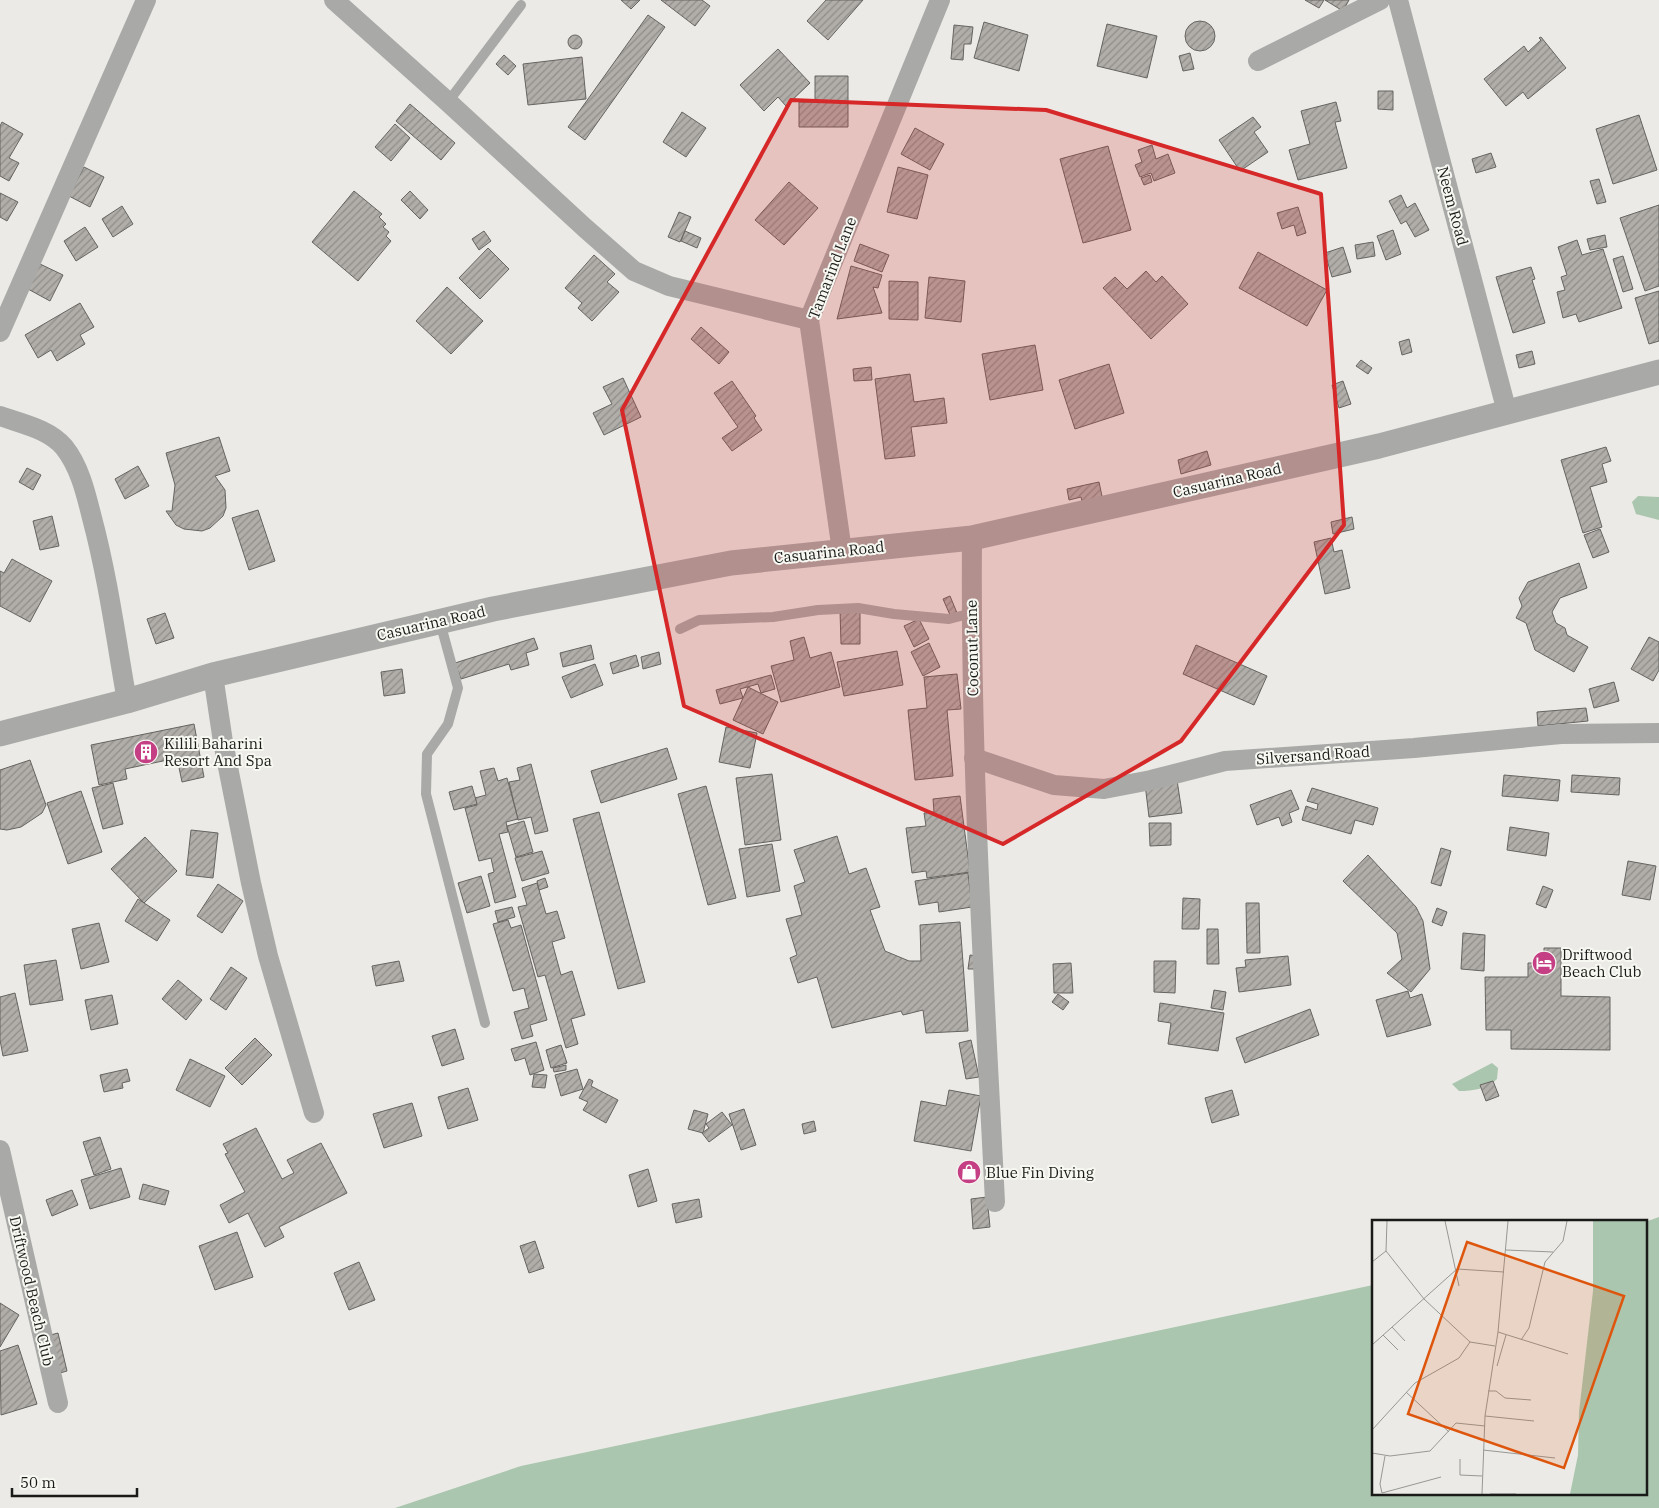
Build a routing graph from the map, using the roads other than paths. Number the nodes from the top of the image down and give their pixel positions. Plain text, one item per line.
1 (146, 0) edge
2 (334, 0) edge
3 (940, 0) edge
4 (1380, 0) edge
5 (1398, 0) edge
6 (521, 5) dead end
7 (1258, 61) dead end
8 (448, 102) junction
9 (809, 320) junction
10 (0, 332) edge
11 (1659, 372) edge
12 (1507, 412) junction
13 (0, 416) edge
14 (972, 538) junction
15 (842, 551) junction
16 (972, 613) junction
17 (440, 621) junction
18 (680, 629) dead end
19 (213, 675) junction
20 (127, 701) junction
21 (1659, 733) edge
22 (0, 734) edge
23 (974, 758) junction
24 (485, 1023) dead end
25 (314, 1112) dead end
26 (0, 1150) edge
27 (995, 1202) dead end
28 (58, 1403) dead end

1 - 10 street
2 - 8 street
3 - 9 street, Tamarind Lane
4 - 7 street
5 - 12 street, Neem Road
6 - 8 lane
8 - 9 street
9 - 15 street, Tamarind Lane
11 - 12 street, Casuarina Road
12 - 14 street, Casuarina Road
13 - 20 street
14 - 15 street, Casuarina Road
14 - 16 street, Coconut Lane
15 - 17 street, Casuarina Road
16 - 18 lane
16 - 23 street, Coconut Lane
17 - 19 street, Casuarina Road
17 - 24 lane
19 - 20 street, Casuarina Road
19 - 25 street
20 - 22 street, Casuarina Road
21 - 23 street, Silversand Road
23 - 27 street, Coconut Lane
26 - 28 street, Driftwood Beach Club

